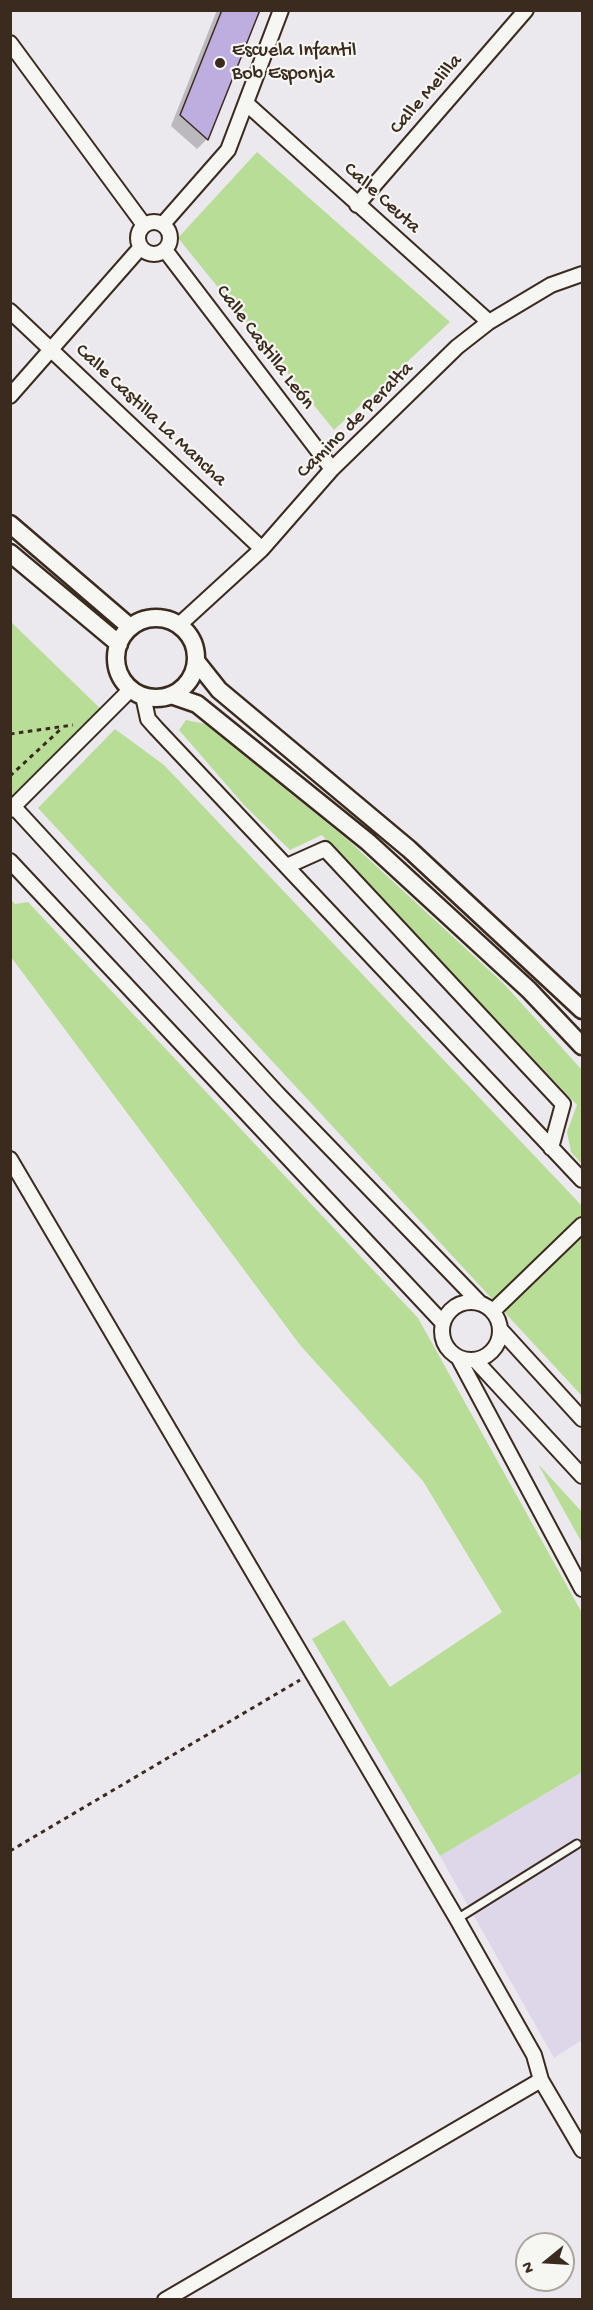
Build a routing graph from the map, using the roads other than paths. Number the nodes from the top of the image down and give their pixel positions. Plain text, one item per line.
1 (281, 10) edge
2 (526, 10) edge
3 (10, 43) edge
4 (248, 104) junction
5 (357, 205) junction
6 (163, 224) junction
7 (144, 225) junction
8 (141, 248) junction
9 (165, 250) junction
10 (582, 274) edge
11 (10, 311) edge
12 (489, 322) junction
13 (51, 350) junction
14 (10, 396) edge
15 (332, 469) junction
16 (10, 524) edge
17 (262, 549) junction
18 (10, 553) edge
19 (179, 625) junction
20 (130, 627) junction
21 (118, 644) junction
22 (196, 661) junction
23 (137, 693) junction
24 (171, 695) junction
25 (12, 809) edge
26 (10, 861) edge
27 (287, 866) junction
28 (582, 1010) edge
29 (582, 1046) edge
30 (551, 1148) junction
31 (10, 1159) edge
32 (582, 1180) edge
33 (582, 1225) edge
34 (479, 1302) junction
35 (492, 1311) junction
36 (442, 1322) junction
37 (500, 1329) junction
38 (458, 1358) junction
39 (475, 1360) junction
40 (582, 1419) edge
41 (582, 1476) edge
42 (582, 1589) edge
43 (577, 1844) dead end
44 (457, 1919) junction
45 (541, 2080) junction
46 (582, 2150) edge
47 (165, 2300) edge

1 - 4 street
2 - 5 street, Calle Melilla
3 - 7 street
4 - 5 street, Calle Ceuta
4 - 6 street
5 - 12 street, Calle Ceuta
6 - 7 street
6 - 9 street
7 - 8 street
8 - 9 street
8 - 13 street
9 - 15 street, Calle Castilla León
10 - 12 street, Camino de Peralta
11 - 13 street, Calle Castilla La Mancha
12 - 15 street, Camino de Peralta
13 - 14 street
13 - 17 street, Calle Castilla La Mancha
15 - 17 street, Camino de Peralta
16 - 20 street
17 - 19 street, Camino de Peralta
18 - 21 street
19 - 20 street
19 - 22 street
20 - 21 street
21 - 23 street
22 - 24 street
22 - 28 street
23 - 24 street
23 - 25 street
23 - 27 street
24 - 29 street
25 - 34 street
26 - 36 street
27 - 30 street
27 - 30 street
30 - 32 street
31 - 44 street
33 - 35 street
34 - 35 street
34 - 36 street
35 - 37 street
36 - 38 street
37 - 39 street
37 - 40 street
38 - 39 street
38 - 42 street
39 - 41 street
43 - 44 lane
44 - 45 street
45 - 46 street
45 - 47 street

